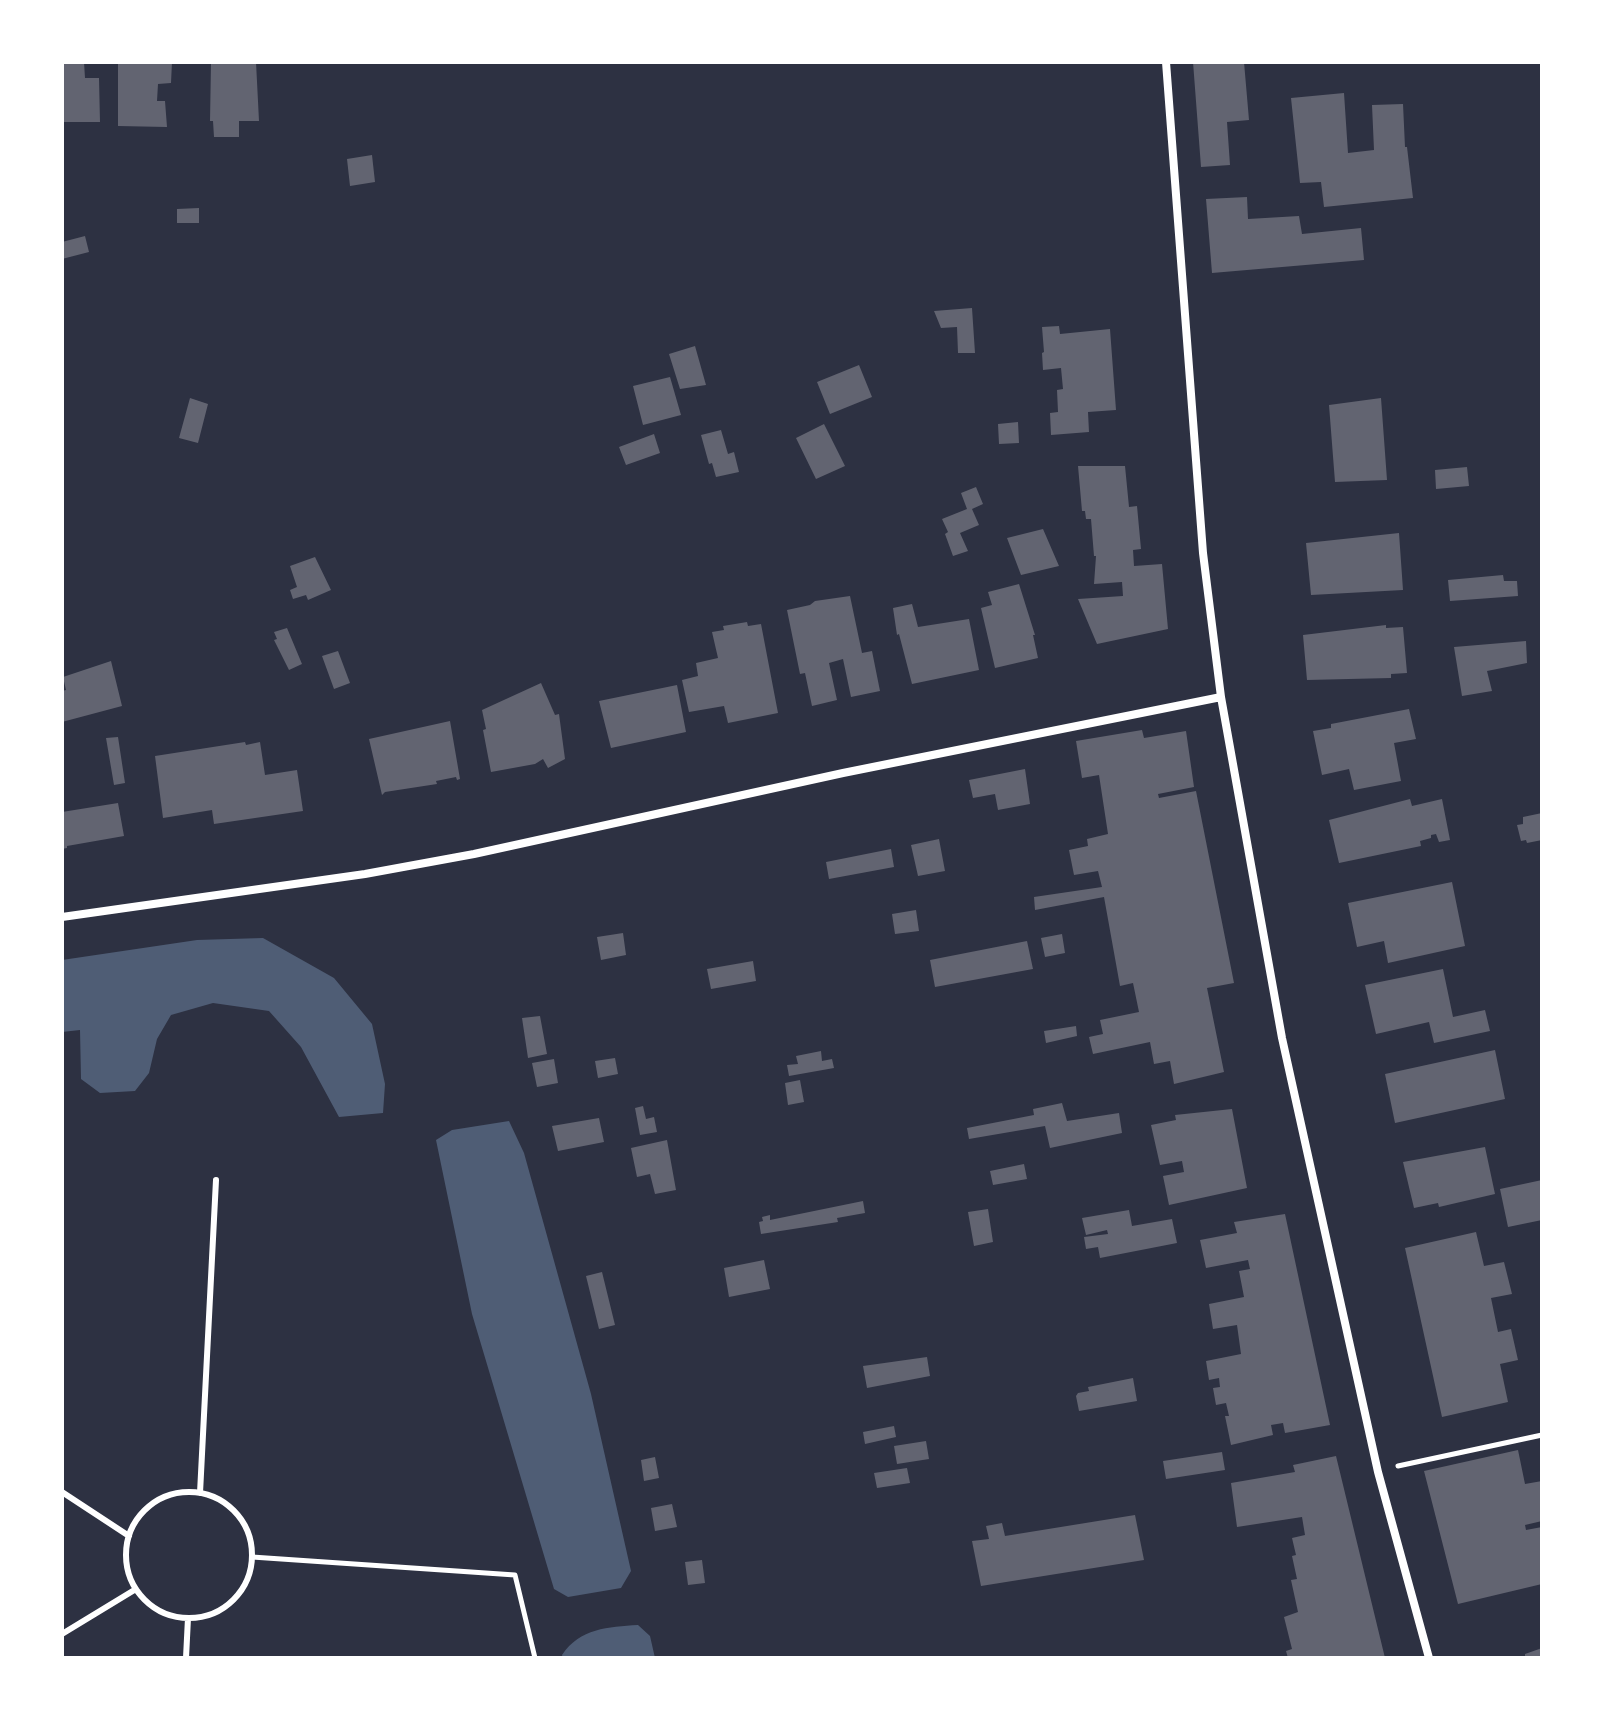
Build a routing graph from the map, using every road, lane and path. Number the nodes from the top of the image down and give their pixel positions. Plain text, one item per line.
1 (1166, 62) edge
2 (1221, 697) junction
3 (62, 917) edge
4 (216, 1180) dead end
5 (1542, 1435) edge
6 (1378, 1472) junction
7 (62, 1492) edge
8 (200, 1493) junction
9 (129, 1536) junction
10 (252, 1557) junction
11 (136, 1589) junction
12 (188, 1618) junction
13 (62, 1634) edge
14 (186, 1658) edge
15 (535, 1658) edge
16 (1429, 1658) edge

1 - 2 street
2 - 3 street
2 - 6 street
4 - 8 lane
5 - 6 path
6 - 16 street
7 - 9 lane
8 - 9 lane
8 - 10 lane
9 - 11 lane
10 - 12 lane
10 - 15 path
11 - 12 lane
11 - 13 lane
12 - 14 lane

